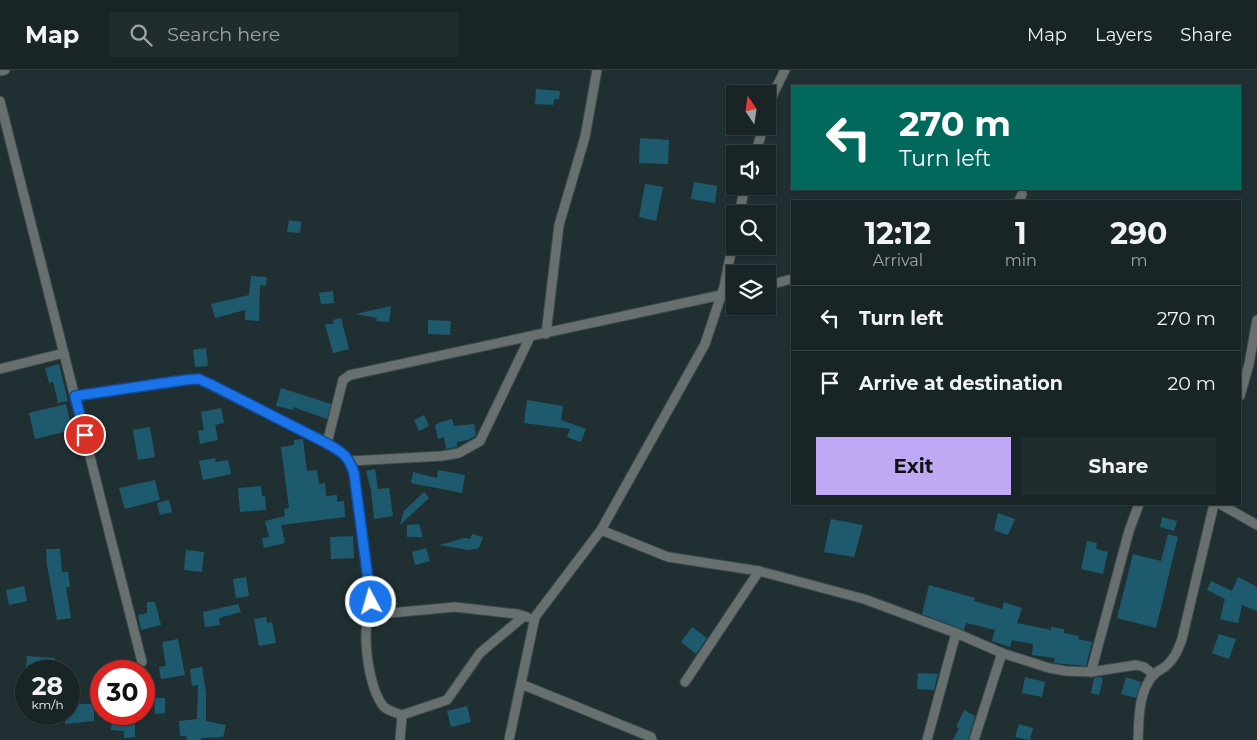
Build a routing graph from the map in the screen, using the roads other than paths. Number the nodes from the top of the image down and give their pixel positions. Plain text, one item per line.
1 (4, 70) edge
2 (597, 70) edge
3 (785, 70) edge
4 (0, 71) edge
5 (776, 88) edge
6 (0, 101) edge
7 (730, 255) edge
8 (791, 280) edge
9 (776, 283) edge
10 (726, 294) edge
11 (721, 295) junction
12 (1257, 320) edge
13 (546, 334) junction
14 (530, 337) junction
15 (64, 353) junction
16 (0, 369) edge
17 (1241, 392) edge
18 (75, 396) junction
19 (326, 443) junction
20 (350, 461) junction
21 (1139, 505) edge
22 (1214, 505) edge
23 (1222, 505) edge
24 (1257, 525) edge
25 (601, 530) junction
26 (759, 571) junction
27 (368, 615) junction
28 (523, 617) junction
29 (535, 617) junction
30 (956, 633) junction
31 (1002, 652) junction
32 (141, 660) edge
33 (1091, 672) junction
34 (1154, 675) junction
35 (686, 682) dead end
36 (521, 684) junction
37 (402, 715) junction
38 (400, 740) edge
39 (509, 740) edge
40 (652, 740) edge
41 (927, 740) edge
42 (974, 740) edge
43 (1138, 740) edge

1 - 4 street
2 - 13 street
3 - 5 street
6 - 15 street
7 - 11 street
8 - 9 street
10 - 11 street
11 - 13 street
11 - 25 street
12 - 17 street
13 - 14 street
14 - 19 street
14 - 20 street
15 - 16 street
15 - 18 street
18 - 19 street
18 - 32 street
19 - 20 street
20 - 27 street
21 - 33 street
22 - 34 street
23 - 24 street
25 - 26 street
25 - 29 street
26 - 30 street
26 - 35 street
27 - 28 street
27 - 37 street
28 - 29 street
28 - 37 street
29 - 36 street
30 - 31 street
30 - 41 street
31 - 33 street
31 - 42 street
33 - 34 street
34 - 43 street
36 - 39 street
36 - 40 street
37 - 38 street

